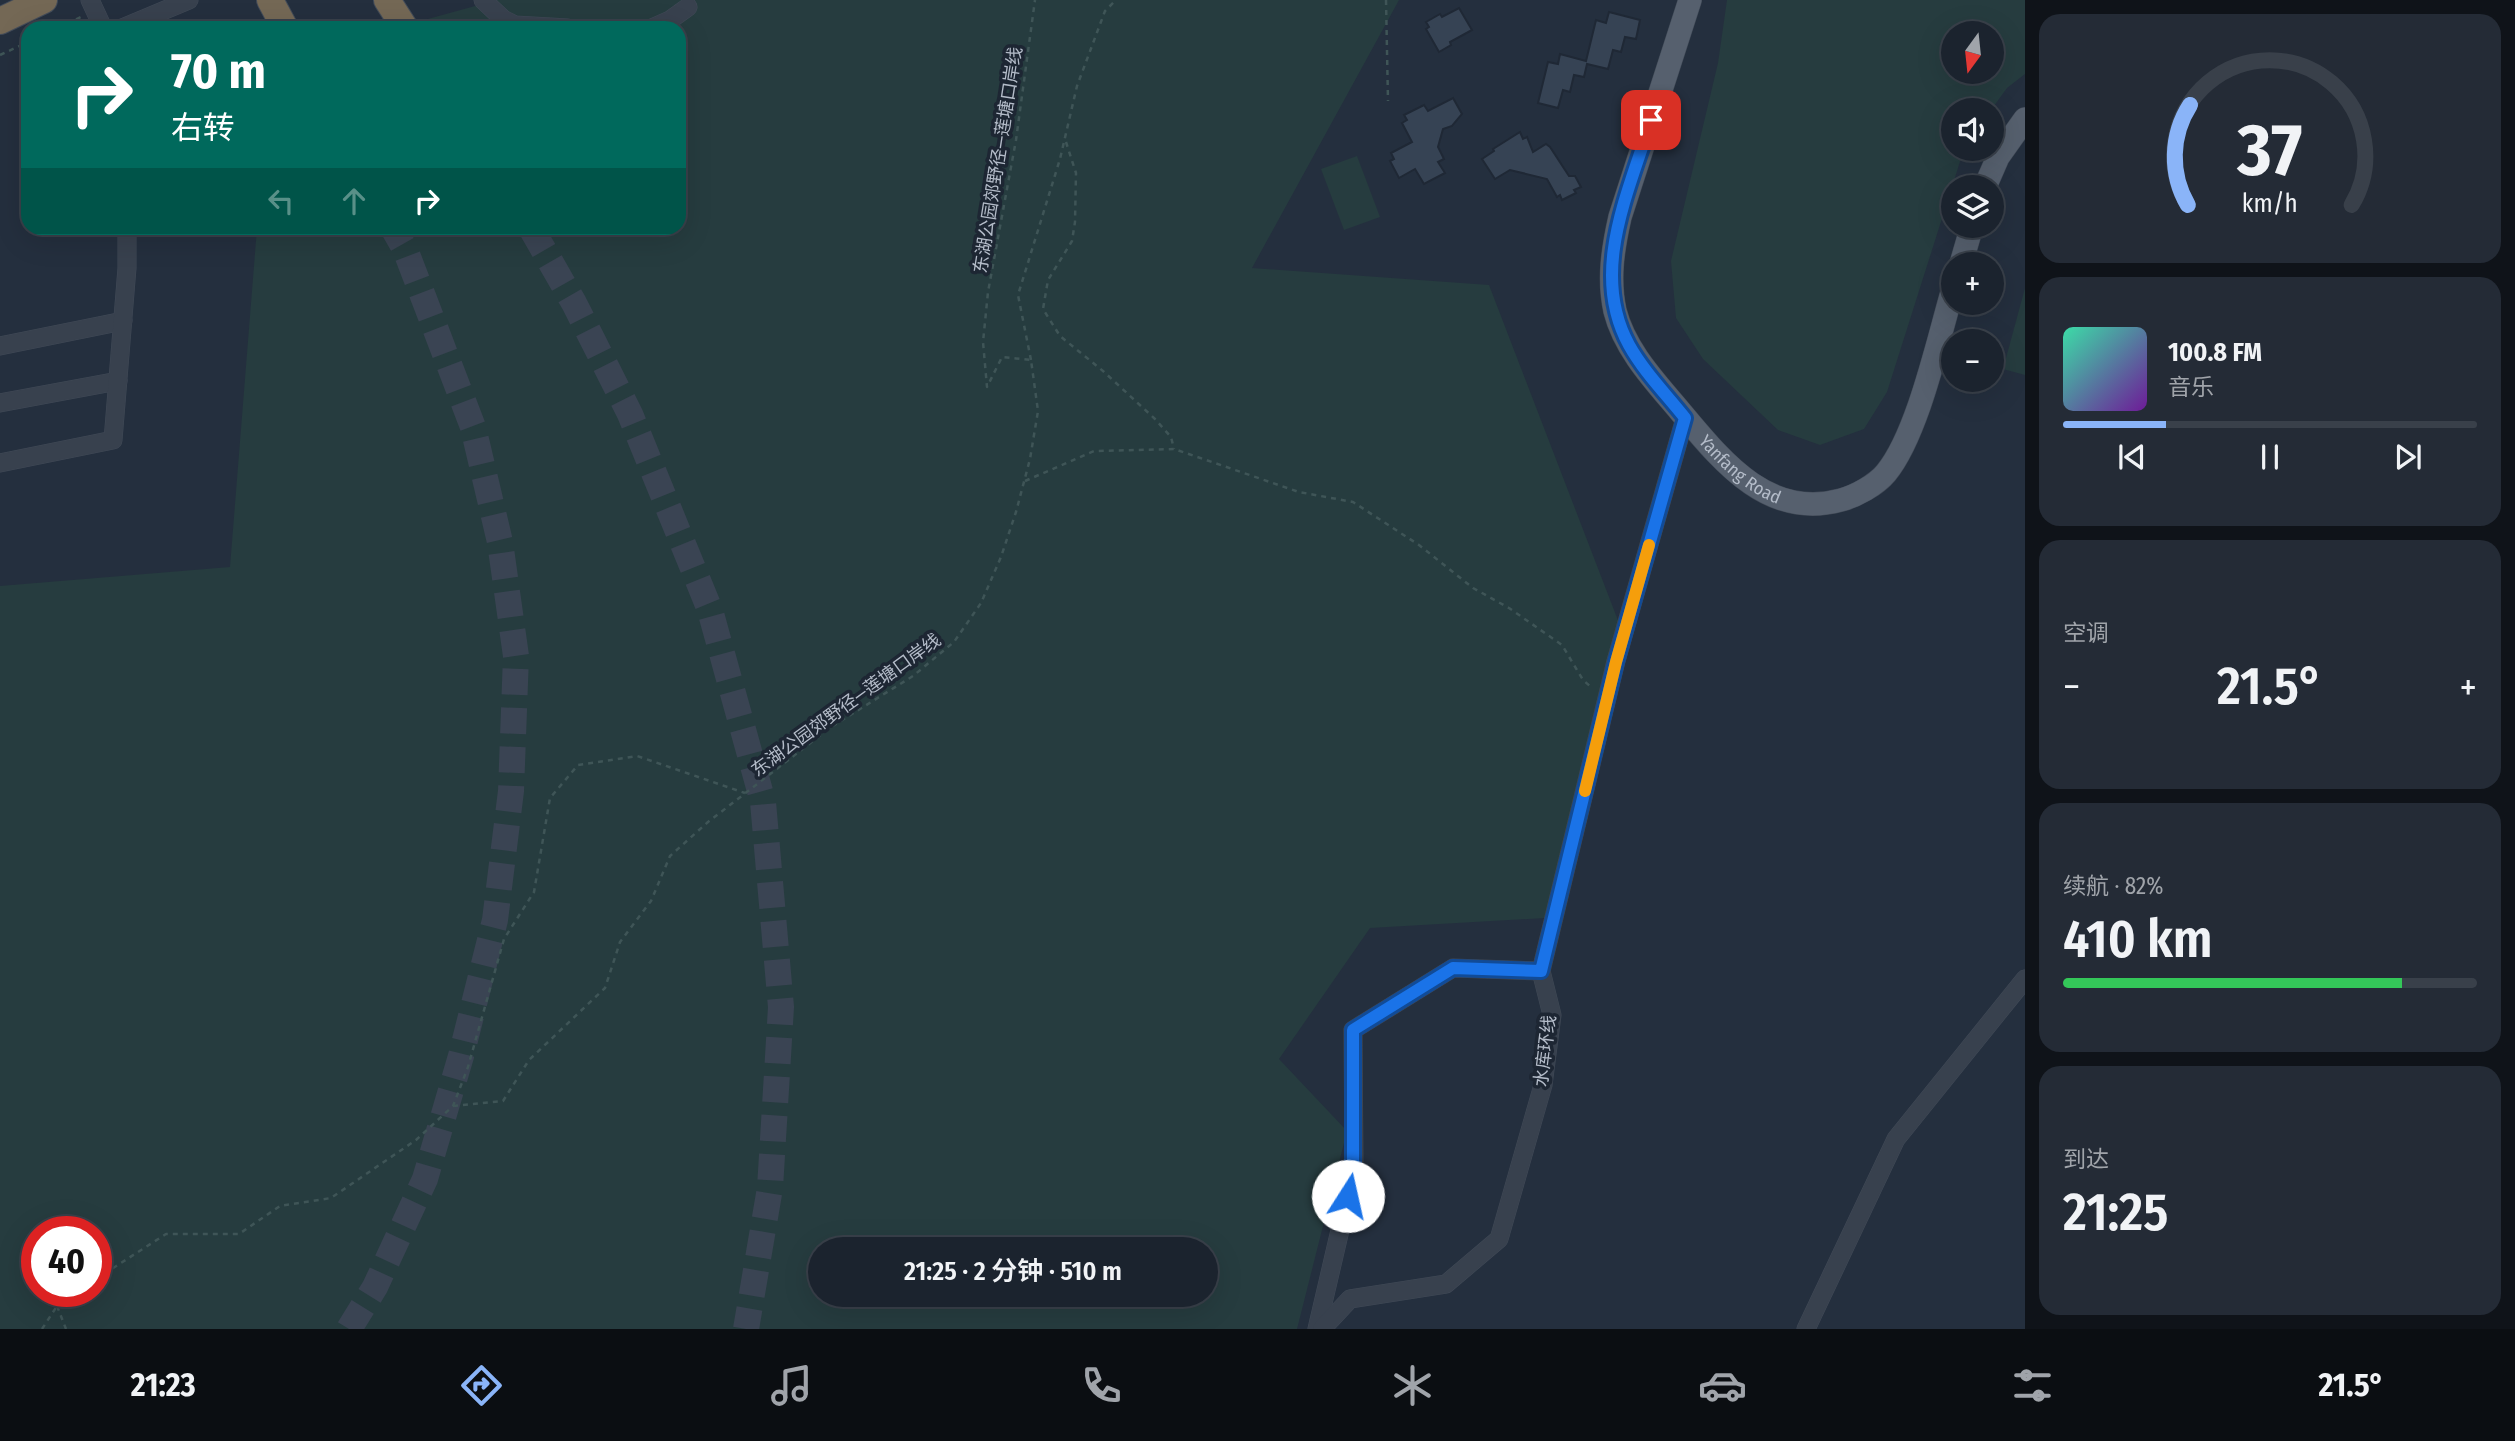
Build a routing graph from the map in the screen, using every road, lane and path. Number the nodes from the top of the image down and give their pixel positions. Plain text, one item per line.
1 (44, 0) edge
2 (189, 0) edge
3 (270, 0) edge
4 (387, 0) edge
5 (483, 0) edge
6 (1035, 0) edge
7 (1116, 0) edge
8 (1386, 0) edge
9 (1690, 0) edge
10 (688, 7) dead end
11 (87, 8) edge
12 (0, 21) edge
13 (68, 21) edge
14 (139, 21) edge
15 (281, 21) edge
16 (400, 21) edge
17 (507, 21) edge
18 (668, 21) edge
19 (21, 45) edge
20 (0, 55) edge
21 (1388, 101) dead end
22 (2025, 119) edge
23 (1065, 139) junction
24 (1990, 175) edge
25 (127, 235) edge
26 (1945, 315) edge
27 (123, 321) junction
28 (0, 346) edge
29 (1031, 360) junction
30 (118, 381) junction
31 (0, 403) edge
32 (1685, 418) junction
33 (1174, 449) junction
34 (0, 463) edge
35 (1024, 482) junction
36 (1606, 702) junction
37 (745, 793) junction
38 (1541, 971) junction
39 (2025, 979) edge
40 (453, 1107) junction
41 (112, 1269) edge
42 (56, 1307) edge
43 (57, 1307) edge
44 (42, 1329) edge
45 (66, 1329) edge
46 (1320, 1329) edge
47 (1806, 1329) edge

1 - 12 highway
2 - 14 street
3 - 15 highway
4 - 16 highway
5 - 17 street
6 - 29 path, 东湖公园郊野径—莲塘口岸线
7 - 23 path
8 - 21 path
9 - 32 main road, Yanfang Road
10 - 18 street
11 - 13 path
19 - 20 path
22 - 24 main road
23 - 29 path
23 - 33 path
25 - 27 street
26 - 32 main road, Yanfang Road
27 - 28 street
27 - 30 street
29 - 35 path, 东湖公园郊野径—莲塘口岸线
30 - 31 street
30 - 34 street
32 - 36 street, 水库环线
33 - 35 path
33 - 36 path
35 - 37 path, 东湖公园郊野径—莲塘口岸线
36 - 38 street, 水库环线
37 - 40 path
37 - 40 path, 东湖公园郊野径—莲塘口岸线
38 - 46 street, 水库环线
38 - 46 street
39 - 47 street
40 - 41 path, 东湖公园郊野径—莲塘口岸线
42 - 44 path
43 - 45 path

